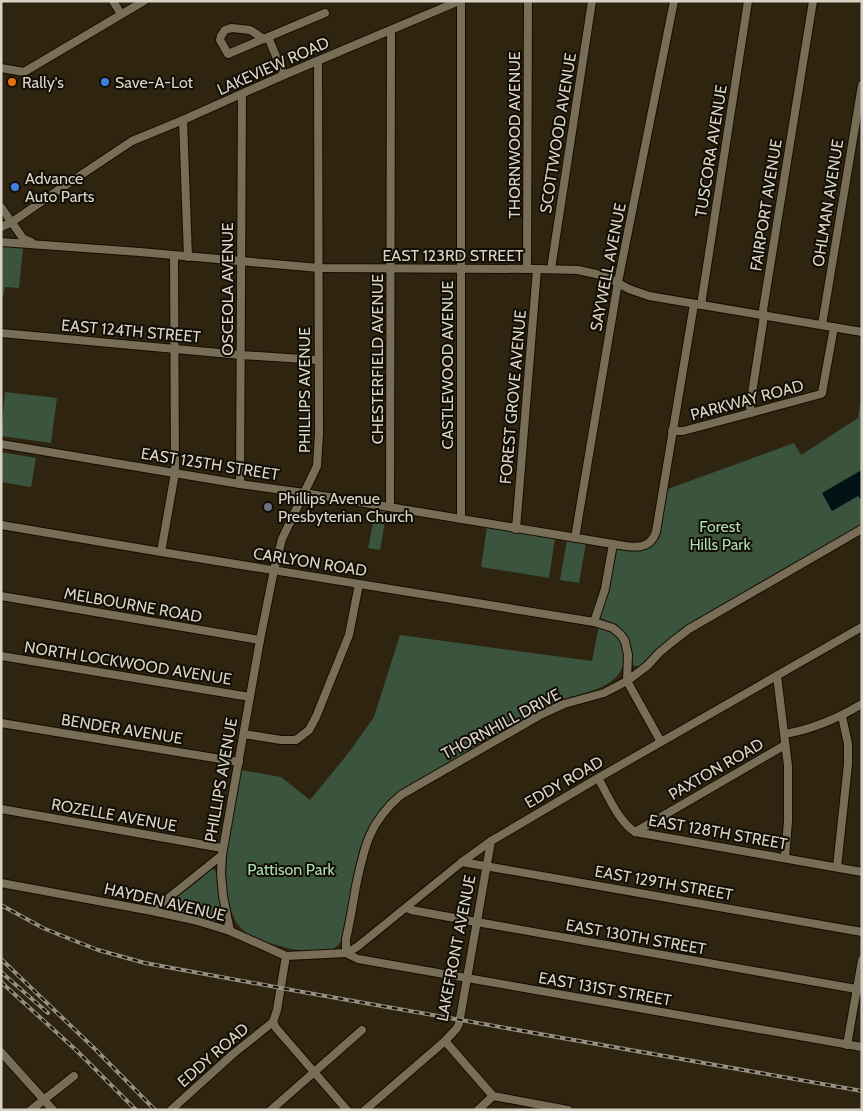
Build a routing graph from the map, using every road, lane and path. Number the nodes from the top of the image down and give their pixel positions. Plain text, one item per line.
1 (113, 1) edge
2 (144, 1) edge
3 (460, 1) edge
4 (528, 1) edge
5 (592, 1) edge
6 (674, 1) edge
7 (748, 1) edge
8 (813, 1) edge
9 (121, 14) junction
10 (324, 14) dead end
11 (391, 31) junction
12 (268, 37) junction
13 (318, 61) junction
14 (1, 68) edge
15 (286, 74) junction
16 (862, 85) edge
17 (242, 95) junction
18 (183, 120) junction
19 (1, 207) edge
20 (12, 222) junction
21 (1, 227) edge
22 (1, 242) edge
23 (38, 244) junction
24 (174, 256) junction
25 (188, 256) junction
26 (242, 262) junction
27 (319, 268) junction
28 (537, 268) junction
29 (391, 269) junction
30 (461, 269) junction
31 (527, 269) junction
32 (551, 269) junction
33 (618, 282) junction
34 (697, 304) junction
35 (764, 316) junction
36 (822, 325) junction
37 (834, 327) junction
38 (862, 332) edge
39 (1, 333) edge
40 (175, 349) junction
41 (241, 355) junction
42 (318, 360) junction
43 (751, 413) junction
44 (672, 431) junction
45 (1, 444) edge
46 (175, 473) junction
47 (240, 484) junction
48 (304, 493) junction
49 (390, 508) junction
50 (461, 519) junction
51 (1, 525) edge
52 (516, 528) junction
53 (862, 529) edge
54 (575, 538) junction
55 (650, 543) joint
56 (612, 544) junction
57 (161, 552) junction
58 (274, 570) junction
59 (359, 584) junction
60 (1, 596) edge
61 (594, 622) junction
62 (862, 627) edge
63 (260, 640) junction
64 (1, 656) edge
65 (777, 676) junction
66 (627, 681) junction
67 (250, 697) junction
68 (862, 704) edge
69 (842, 716) junction
70 (1, 723) edge
71 (244, 734) junction
72 (785, 734) junction
73 (661, 742) junction
74 (785, 745) junction
75 (239, 762) junction
76 (598, 778) junction
77 (1, 809) edge
78 (635, 832) junction
79 (490, 841) junction
80 (222, 851) junction
81 (785, 858) junction
82 (462, 862) junction
83 (486, 866) junction
84 (837, 867) junction
85 (862, 872) edge
86 (1, 883) edge
87 (407, 908) junction
88 (152, 911) junction
89 (476, 922) junction
90 (230, 931) junction
91 (862, 932) edge
92 (346, 953) junction
93 (286, 956) junction
94 (862, 960) edge
95 (467, 978) junction
96 (859, 990) edge
97 (273, 1022) junction
98 (362, 1030) dead end
99 (446, 1041) junction
100 (847, 1045) junction
101 (862, 1047) edge
102 (1, 1052) edge
103 (314, 1073) junction
104 (74, 1076) dead end
105 (493, 1096) junction
106 (44, 1099) junction
107 (552, 1108) edge
108 (31, 1110) edge
109 (53, 1110) edge
110 (171, 1110) edge
111 (272, 1110) edge
112 (347, 1110) edge
113 (365, 1110) edge
114 (478, 1110) edge
115 (568, 1110) edge

1 - 9 street
2 - 9 street
3 - 11 street, LAKEVIEW ROAD
3 - 30 street, CASTLEWOOD AVENUE
4 - 31 street, THORNWOOD AVENUE
5 - 32 street, SCOTTWOOD AVENUE
6 - 33 street, SAYWELL AVENUE
7 - 34 street, TUSCORA AVENUE
8 - 35 street, FAIRPORT AVENUE
9 - 14 street
10 - 12 street
11 - 13 street, LAKEVIEW ROAD
11 - 29 street, CHESTERFIELD AVENUE
12 - 12 street
12 - 15 street
13 - 15 street, LAKEVIEW ROAD
13 - 27 street, PHILLIPS AVENUE
15 - 17 street, LAKEVIEW ROAD
16 - 36 street, OHLMAN AVENUE
17 - 18 street, LAKEVIEW ROAD
17 - 26 street, OSCEOLA AVENUE
18 - 20 street, LAKEVIEW ROAD
18 - 25 street
19 - 20 street
20 - 21 street, LAKEVIEW ROAD
20 - 23 street
22 - 23 street, EAST 123RD STREET
23 - 24 street, EAST 123RD STREET
24 - 25 street, EAST 123RD STREET
24 - 40 street
25 - 26 street, EAST 123RD STREET
26 - 27 street, EAST 123RD STREET
26 - 41 street, OSCEOLA AVENUE
27 - 29 street, EAST 123RD STREET
27 - 42 street, PHILLIPS AVENUE
28 - 31 street, EAST 123RD STREET
28 - 32 street, EAST 123RD STREET
28 - 52 street, FOREST GROVE AVENUE
29 - 30 street, EAST 123RD STREET
29 - 49 street, CHESTERFIELD AVENUE
30 - 31 street, EAST 123RD STREET
30 - 50 street, CASTLEWOOD AVENUE
32 - 33 street, EAST 123RD STREET
33 - 34 street, EAST 123RD STREET
33 - 54 street, SAYWELL AVENUE
34 - 35 street, EAST 123RD STREET
34 - 44 street, TUSCORA AVENUE
35 - 36 street, EAST 123RD STREET
35 - 43 street, FAIRPORT AVENUE
36 - 37 street, EAST 123RD STREET
37 - 38 street, EAST 123RD STREET
37 - 43 street, PARKWAY ROAD
39 - 40 street, EAST 124TH STREET
40 - 41 street, EAST 124TH STREET
40 - 46 street
41 - 42 street, EAST 124TH STREET
41 - 47 street, OSCEOLA AVENUE
42 - 48 street, PHILLIPS AVENUE
43 - 44 street, PARKWAY ROAD
44 - 55 street, TUSCORA AVENUE
45 - 46 street, EAST 125TH STREET
46 - 47 street, EAST 125TH STREET
46 - 57 street
47 - 48 street, EAST 125TH STREET
48 - 49 street, EAST 125TH STREET
48 - 58 street, PHILLIPS AVENUE
49 - 50 street, EAST 125TH STREET
50 - 52 street, EAST 125TH STREET
51 - 57 street, CARLYON ROAD
52 - 54 street, EAST 125TH STREET
53 - 66 street, THORNHILL DRIVE
54 - 56 street, EAST 125TH STREET
55 - 56 street, EAST 125TH STREET
56 - 61 street
57 - 58 street, CARLYON ROAD
58 - 59 street, CARLYON ROAD
58 - 63 street, PHILLIPS AVENUE
59 - 61 street, CARLYON ROAD
59 - 71 street
60 - 63 street, MELBOURNE ROAD
61 - 66 street, CARLYON ROAD
62 - 65 street, EDDY ROAD
63 - 67 street, PHILLIPS AVENUE
64 - 67 street, NORTH LOCKWOOD AVENUE
65 - 72 street
65 - 73 street, EDDY ROAD
66 - 73 street
66 - 92 street, THORNHILL DRIVE
67 - 71 street, PHILLIPS AVENUE
68 - 69 street
69 - 72 street
69 - 84 street
70 - 75 street, BENDER AVENUE
71 - 75 street, PHILLIPS AVENUE
72 - 74 street
73 - 76 street, EDDY ROAD
74 - 78 street, PAXTON ROAD
74 - 81 street
75 - 80 street, PHILLIPS AVENUE
76 - 78 street, EAST 128TH STREET
76 - 79 street, EDDY ROAD
77 - 80 street, ROZELLE AVENUE
78 - 81 street, EAST 128TH STREET
79 - 82 street, EDDY ROAD
79 - 83 street, LAKEFRONT AVENUE
80 - 88 street, PHILLIPS AVENUE
80 - 90 street, PHILLIPS AVENUE
81 - 84 street, EAST 128TH STREET
82 - 83 street, EAST 129TH STREET
82 - 87 street, EDDY ROAD
83 - 89 street, LAKEFRONT AVENUE
83 - 91 street, EAST 129TH STREET
84 - 85 street, EAST 128TH STREET
86 - 88 street, HAYDEN AVENUE
87 - 89 street, EAST 130TH STREET
87 - 92 street, EDDY ROAD
88 - 90 street, HAYDEN AVENUE
89 - 95 street, LAKEFRONT AVENUE
89 - 96 street, EAST 130TH STREET
90 - 93 street, HAYDEN AVENUE
92 - 93 street
92 - 95 street, EAST 131ST STREET
93 - 97 street
94 - 96 street
95 - 99 street, LAKEFRONT AVENUE
95 - 100 street, EAST 131ST STREET
96 - 100 street
97 - 103 street
97 - 110 street, EDDY ROAD
98 - 103 street
99 - 105 street
99 - 113 street, LAKEFRONT AVENUE
100 - 101 street, EAST 131ST STREET
102 - 106 street
103 - 111 street
103 - 112 street
104 - 106 street
105 - 107 street
105 - 114 street
106 - 108 street
106 - 109 street
107 - 115 street

